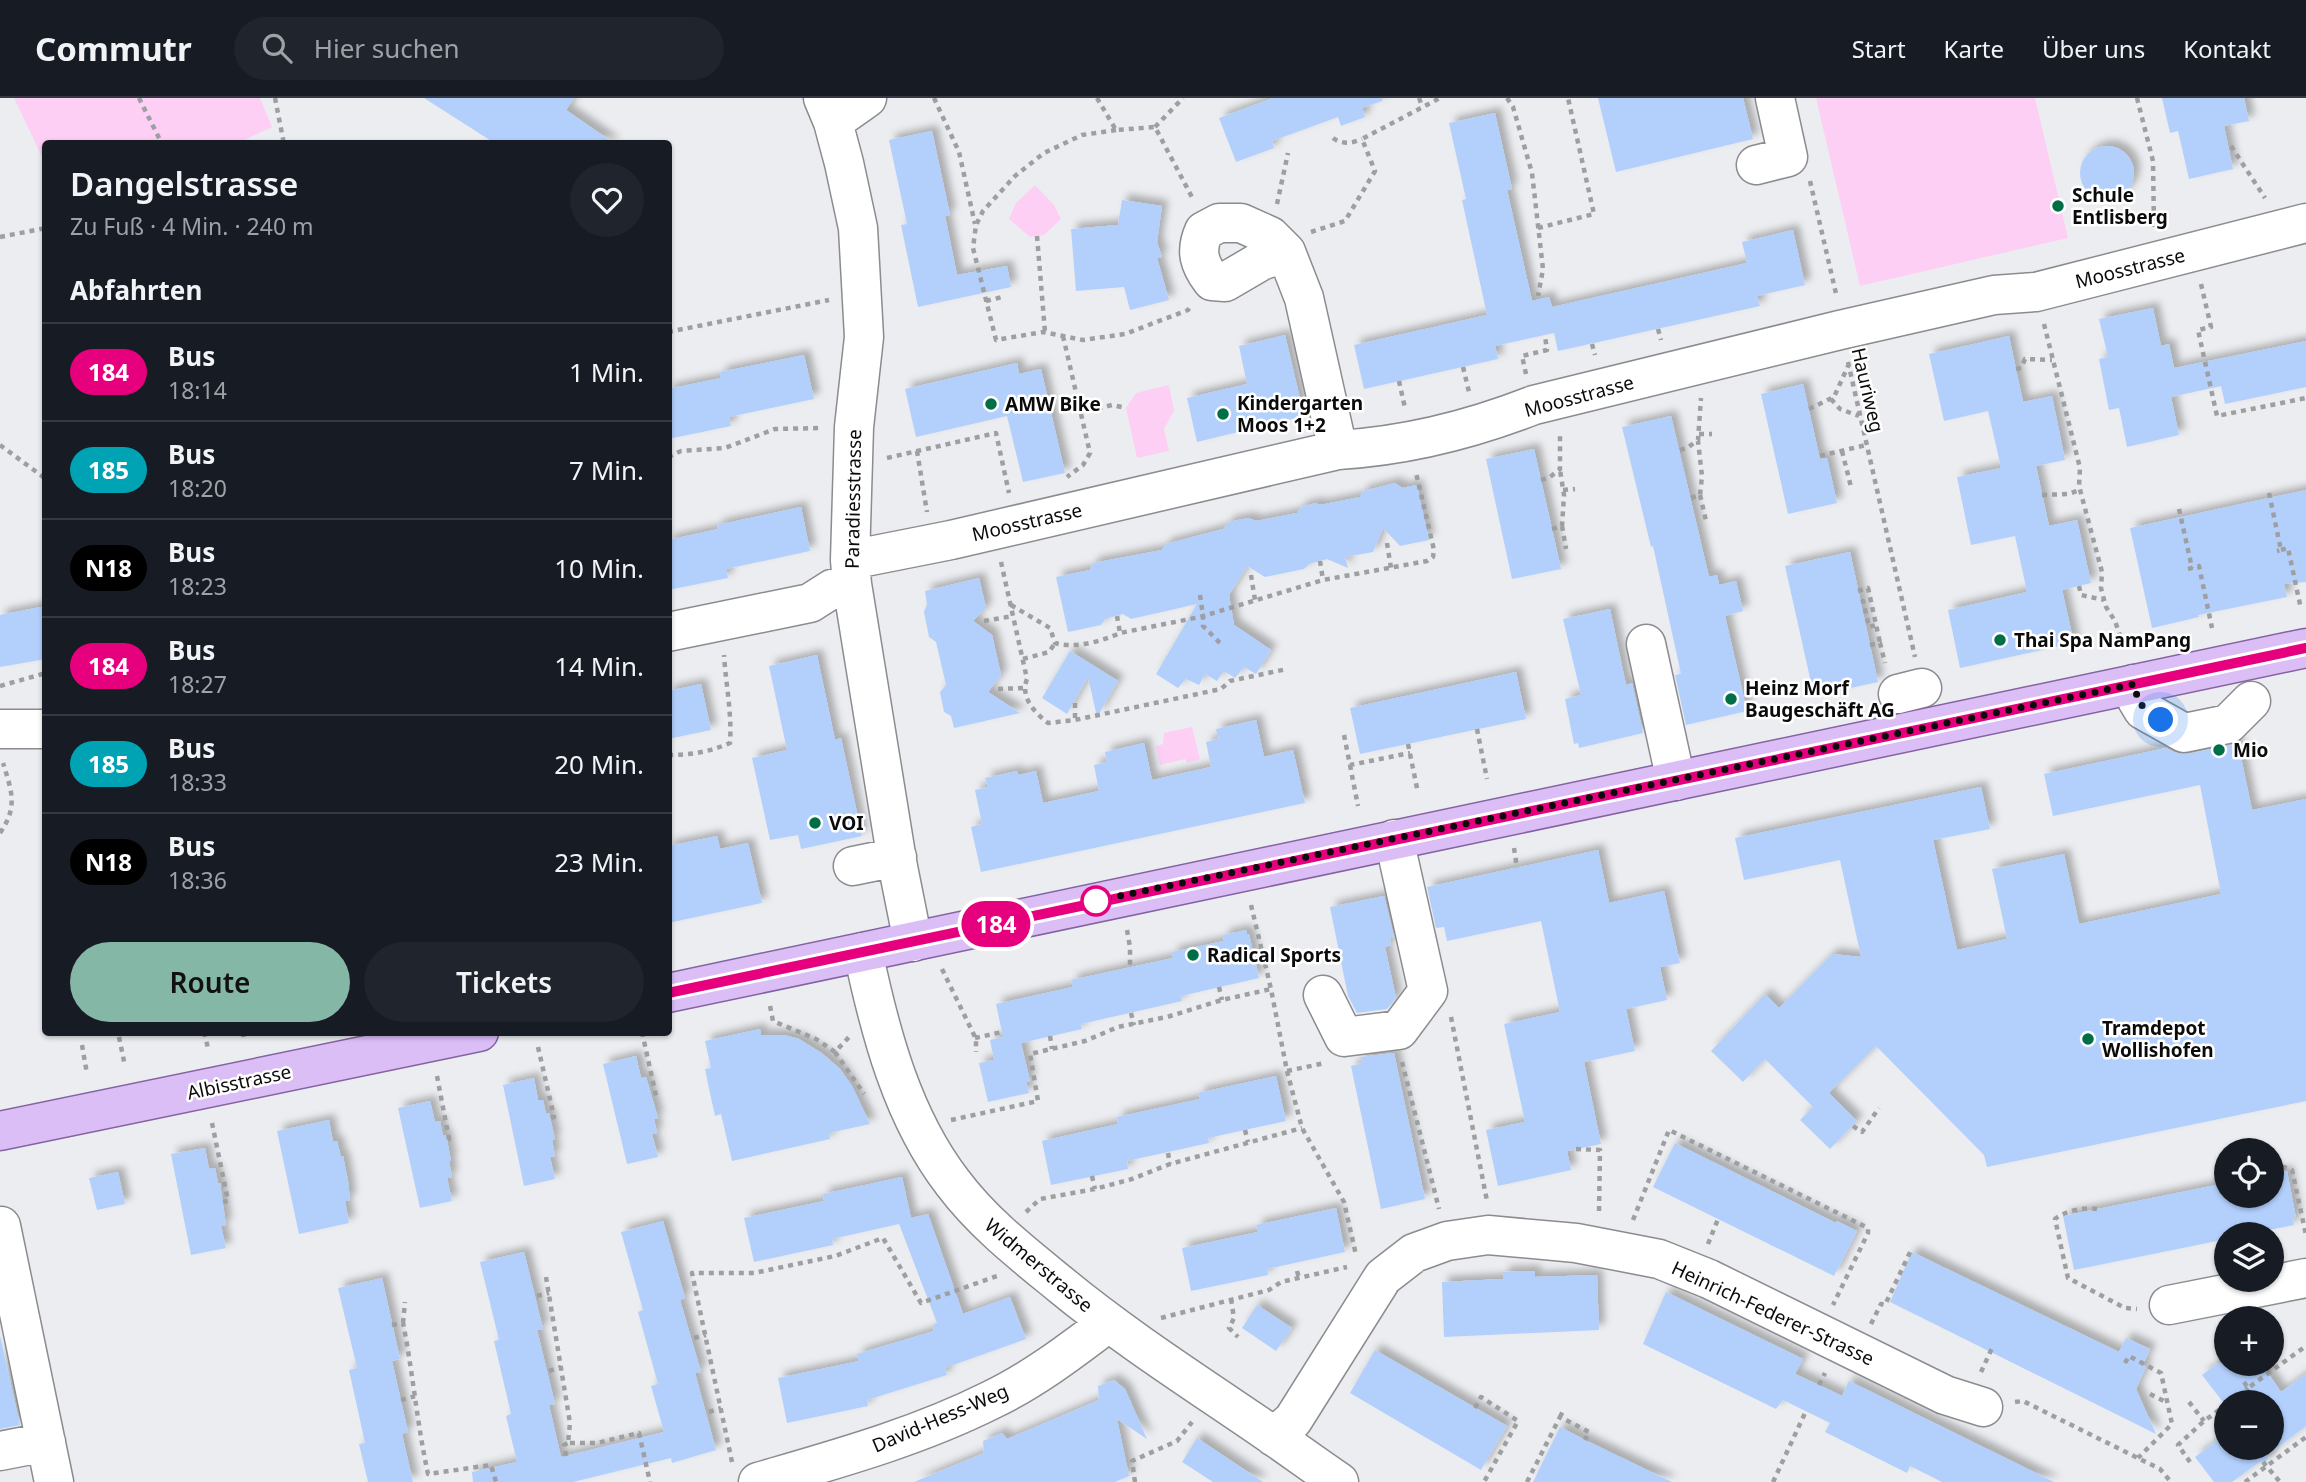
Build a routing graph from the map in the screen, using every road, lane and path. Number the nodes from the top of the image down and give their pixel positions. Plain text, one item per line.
1 (139, 98) edge
2 (275, 98) edge
3 (867, 98) edge
4 (934, 98) edge
5 (1097, 98) edge
6 (1183, 98) edge
7 (1419, 98) edge
8 (1440, 98) edge
9 (1507, 98) edge
10 (1568, 98) edge
11 (1775, 98) edge
12 (2137, 98) edge
13 (1422, 106) junction
14 (827, 110) edge
15 (1155, 127) junction
16 (1116, 130) junction
17 (1333, 138) dead end
18 (1362, 139) junction
19 (160, 140) edge
20 (283, 140) edge
21 (2231, 146) dead end
22 (1288, 153) dead end
23 (1756, 165) dead end
24 (1809, 176) dead end
25 (976, 225) junction
26 (2296, 225) edge
27 (1209, 228) junction
28 (1538, 228) junction
29 (42, 229) edge
30 (1037, 236) dead end
31 (0, 237) edge
32 (1282, 248) junction
33 (2155, 263) junction
34 (1212, 281) junction
35 (2201, 283) dead end
36 (2036, 292) junction
37 (1538, 296) dead end
38 (1002, 297) dead end
39 (830, 300) dead end
40 (986, 301) junction
41 (672, 331) edge
42 (1045, 332) junction
43 (1063, 336) junction
44 (1545, 336) dead end
45 (1844, 347) junction
46 (2052, 360) junction
47 (1463, 367) dead end
48 (2016, 369) dead end
49 (1399, 381) dead end
50 (1701, 386) dead end
51 (2306, 398) edge
52 (1831, 399) junction
53 (1079, 402) junction
54 (1472, 403) dead end
55 (1534, 405) junction
56 (1126, 408) dead end
57 (1809, 409) dead end
58 (1860, 417) junction
59 (824, 428) dead end
60 (1408, 430) junction
61 (1560, 432) dead end
62 (1712, 433) dead end
63 (1698, 437) junction
64 (0, 445) edge
65 (1866, 445) junction
66 (1338, 450) junction
67 (1680, 450) dead end
68 (917, 451) junction
69 (1842, 451) junction
70 (672, 455) edge
71 (1820, 456) dead end
72 (885, 459) dead end
73 (1560, 469) junction
74 (42, 476) edge
75 (1066, 478) dead end
76 (1541, 480) dead end
77 (922, 483) dead end
78 (1851, 487) dead end
79 (1020, 488) dead end
80 (1575, 489) dead end
81 (1563, 490) junction
82 (2080, 490) junction
83 (2269, 492) dead end
84 (1700, 495) junction
85 (2042, 495) dead end
86 (1691, 498) dead end
87 (2179, 509) dead end
88 (1706, 521) dead end
89 (1562, 526) junction
90 (1552, 529) dead end
91 (993, 530) junction
92 (1387, 543) dead end
93 (1566, 549) dead end
94 (1320, 561) dead end
95 (1391, 568) junction
96 (851, 572) junction
97 (1251, 575) dead end
98 (1323, 580) junction
99 (2079, 586) dead end
100 (1858, 591) dead end
101 (1200, 595) dead end
102 (1255, 600) junction
103 (2104, 600) junction
104 (1861, 602) dead end
105 (1011, 605) junction
106 (2301, 609) dead end
107 (1013, 616) junction
108 (1117, 616) dead end
109 (1203, 616) junction
110 (984, 621) dead end
111 (1876, 625) junction
112 (2212, 628) dead end
113 (672, 631) edge
114 (1120, 633) junction
115 (1055, 643) junction
116 (1880, 643) dead end
117 (1646, 644) dead end
118 (1223, 646) dead end
119 (2124, 647) dead end
120 (2306, 648) edge
121 (724, 649) dead end
122 (1023, 659) junction
123 (1287, 669) dead end
124 (42, 674) edge
125 (2134, 684) junction
126 (0, 686) edge
127 (1024, 688) junction
128 (998, 689) dead end
129 (1910, 691) dead end
130 (2251, 701) dead end
131 (1075, 703) dead end
132 (1075, 720) junction
133 (0, 729) edge
134 (42, 729) edge
135 (1477, 729) dead end
136 (1344, 735) dead end
137 (1408, 744) dead end
138 (0, 752) edge
139 (1409, 752) junction
140 (672, 753) edge
141 (1350, 765) junction
142 (1487, 779) dead end
143 (1676, 781) junction
144 (1418, 793) dead end
145 (1358, 806) dead end
146 (0, 833) edge
147 (1394, 839) junction
148 (1513, 840) dead end
149 (897, 857) junction
150 (853, 866) dead end
151 (1517, 868) dead end
152 (1125, 919) dead end
153 (924, 951) junction
154 (863, 952) junction
155 (1130, 967) dead end
156 (1219, 987) dead end
157 (1271, 989) dead end
158 (672, 992) edge
159 (1323, 995) dead end
160 (768, 999) dead end
161 (1222, 1000) junction
162 (1449, 1006) dead end
163 (1131, 1013) dead end
164 (1134, 1025) junction
165 (857, 1030) dead end
166 (1002, 1032) dead end
167 (205, 1036) edge
168 (243, 1036) edge
169 (460, 1036) edge
170 (643, 1036) edge
171 (1050, 1036) dead end
172 (118, 1037) dead end
173 (975, 1038) junction
174 (244, 1041) dead end
175 (82, 1045) dead end
176 (538, 1046) dead end
177 (208, 1048) dead end
178 (1052, 1049) junction
179 (835, 1052) junction
180 (976, 1052) dead end
181 (125, 1066) dead end
182 (435, 1068) dead end
183 (1287, 1071) dead end
184 (88, 1074) dead end
185 (864, 1094) dead end
186 (653, 1097) dead end
187 (1879, 1108) dead end
188 (210, 1115) dead end
189 (550, 1118) dead end
190 (950, 1121) dead end
191 (1853, 1126) dead end
192 (1303, 1128) junction
193 (1245, 1130) dead end
194 (0, 1131) edge
195 (447, 1139) dead end
196 (1248, 1142) junction
197 (1576, 1149) dead end
198 (1168, 1153) dead end
199 (1170, 1164) junction
200 (2284, 1167) edge
201 (1092, 1176) dead end
202 (1094, 1189) junction
203 (223, 1202) dead end
204 (2097, 1209) dead end
205 (1022, 1215) dead end
206 (1, 1226) edge
207 (2306, 1235) edge
208 (1494, 1236) junction
209 (1576, 1242) junction
210 (1912, 1248) dead end
211 (1621, 1251) junction
212 (1004, 1268) dead end
213 (1297, 1271) dead end
214 (547, 1277) dead end
215 (1298, 1278) junction
216 (2306, 1278) edge
217 (1232, 1292) dead end
218 (549, 1293) junction
219 (537, 1296) dead end
220 (1232, 1299) junction
221 (405, 1302) dead end
222 (2169, 1306) joint
223 (1156, 1319) dead end
224 (403, 1323) junction
225 (1108, 1323) junction
226 (392, 1325) dead end
227 (1819, 1334) junction
228 (706, 1335) junction
229 (1238, 1337) dead end
230 (694, 1338) dead end
231 (2306, 1346) edge
232 (1858, 1353) junction
233 (2125, 1363) dead end
234 (561, 1367) junction
235 (549, 1371) dead end
236 (2244, 1382) dead end
237 (2248, 1388) junction
238 (2245, 1390) edge
239 (2150, 1394) dead end
240 (415, 1396) junction
241 (401, 1399) dead end
242 (2189, 1402) dead end
243 (2167, 1403) junction
244 (1983, 1407) joint
245 (721, 1408) junction
246 (1475, 1408) dead end
247 (1564, 1409) dead end
248 (1806, 1411) dead end
249 (709, 1412) dead end
250 (2214, 1414) edge
251 (1196, 1416) dead end
252 (1560, 1417) junction
253 (2204, 1421) junction
254 (1274, 1437) junction
255 (2306, 1437) edge
256 (1585, 1440) dead end
257 (46, 1442) junction
258 (568, 1443) junction
259 (0, 1451) edge
260 (566, 1455) dead end
261 (2138, 1458) junction
262 (2190, 1462) dead end
263 (2265, 1464) junction
264 (746, 1476) edge
265 (54, 1482) edge
266 (496, 1482) edge
267 (650, 1482) edge
268 (1135, 1482) edge
269 (1339, 1482) edge
270 (1485, 1482) edge
271 (1527, 1482) edge
272 (1773, 1482) edge
273 (2171, 1482) edge
274 (2245, 1482) edge
275 (2280, 1482) edge

1 - 19 path
2 - 20 path
3 - 14 street
4 - 25 path
5 - 16 path
6 - 15 path
7 - 13 path
8 - 13 path
9 - 28 path
10 - 28 path
11 - 23 street
12 - 33 path
13 - 18 path
14 - 96 street, Paradiesstrasse
15 - 16 path
15 - 27 path
16 - 25 path
17 - 18 path
18 - 32 path
21 - 26 path
22 - 32 path
24 - 45 path, Hauriweg
25 - 40 path
26 - 33 street, Moosstrasse
27 - 32 street
27 - 34 street
28 - 37 path
29 - 31 path
30 - 42 path
32 - 34 street
32 - 66 street
33 - 36 street, Moosstrasse
34 - 43 path
35 - 51 path
36 - 45 street, Moosstrasse
36 - 46 path
38 - 40 path
39 - 41 path
40 - 42 path
42 - 43 path
43 - 53 path
44 - 55 path
45 - 52 path
45 - 55 street, Moosstrasse
45 - 58 path, Hauriweg
46 - 48 path
46 - 82 path
47 - 54 path
49 - 60 path
50 - 63 path
52 - 57 path
52 - 58 path
53 - 56 path
53 - 75 path
55 - 60 street, Moosstrasse
58 - 65 path, Hauriweg
59 - 70 path
60 - 66 street, Moosstrasse
60 - 95 path
61 - 73 path
62 - 63 path
63 - 67 path
63 - 84 path
64 - 74 path
65 - 69 path
65 - 129 path, Hauriweg
66 - 91 street, Moosstrasse
68 - 72 path
68 - 77 path
68 - 79 path
69 - 71 path
69 - 78 path
73 - 76 path
73 - 81 path
80 - 81 path
81 - 89 path
82 - 85 path
82 - 103 path
83 - 106 path
84 - 86 path
84 - 88 path
87 - 112 path
89 - 90 path
89 - 93 path
91 - 96 street, Moosstrasse
91 - 105 path
92 - 95 path
94 - 98 path
95 - 98 path
96 - 113 street, Moosstrasse
96 - 149 street, Paradiesstrasse
97 - 102 path
98 - 102 path
99 - 103 path
100 - 111 path
101 - 109 path
102 - 109 path
103 - 119 path
104 - 111 path
105 - 107 path
105 - 115 path
107 - 110 path
107 - 122 path
108 - 114 path
109 - 114 path
109 - 118 path
111 - 116 path
114 - 115 path
115 - 122 path
117 - 143 street
120 - 125 main road
121 - 140 path
122 - 127 path
123 - 132 path
124 - 126 path
125 - 130 street
125 - 143 main road
127 - 128 path
127 - 132 path
131 - 132 path
133 - 134 street
135 - 142 path
136 - 141 path
137 - 139 path
138 - 146 path
139 - 141 path
139 - 144 path
141 - 145 path
143 - 147 main road
147 - 153 main road
147 - 159 street
148 - 151 path
149 - 150 street
149 - 153 street, Paradiesstrasse
152 - 155 path
153 - 154 main road
153 - 173 path
154 - 158 main road
154 - 225 street, Widmerstrasse
156 - 161 path
157 - 161 path
160 - 179 path
161 - 164 path
162 - 208 path
163 - 164 path
164 - 178 path
165 - 179 path
166 - 173 path
167 - 177 path
168 - 174 path
169 - 194 main road, Albisstrasse
170 - 186 path
171 - 178 path
172 - 181 path
173 - 180 path
175 - 184 path
176 - 189 path
178 - 190 path
179 - 185 path
182 - 195 path
183 - 192 path
187 - 191 path
188 - 203 path
192 - 196 path
192 - 215 path
193 - 196 path
196 - 199 path
197 - 209 path
198 - 199 path
199 - 202 path
200 - 207 path
201 - 202 path
202 - 205 path
204 - 222 path
206 - 257 street
208 - 209 street, Heinrich-Federer-Strasse
208 - 254 street, Heinrich-Federer-Strasse
209 - 211 street, Heinrich-Federer-Strasse
210 - 232 path
211 - 227 street, Heinrich-Federer-Strasse
211 - 227 path
212 - 228 path
213 - 215 path
214 - 218 path
215 - 220 path
216 - 222 street
217 - 220 path
218 - 219 path
218 - 234 path
220 - 223 path
220 - 229 path
221 - 224 path
224 - 226 path
224 - 240 path
225 - 254 street, Widmerstrasse
225 - 264 street, David-Hess-Weg
227 - 232 street, Heinrich-Federer-Strasse
228 - 230 path
228 - 245 path
231 - 237 path
232 - 244 street, Heinrich-Federer-Strasse
233 - 243 path
234 - 235 path
234 - 258 path
236 - 237 path
237 - 238 path
239 - 243 path
240 - 241 path
240 - 266 path
242 - 253 path
243 - 261 path
244 - 261 path
245 - 249 path
245 - 264 path
246 - 270 path
247 - 252 path
248 - 272 path
250 - 253 path
251 - 268 path
252 - 256 path
252 - 271 path
253 - 262 path
254 - 269 street, Widmerstrasse
255 - 263 path
257 - 259 street
257 - 265 street
258 - 260 path
258 - 267 path
261 - 273 path
263 - 274 path
263 - 275 path

